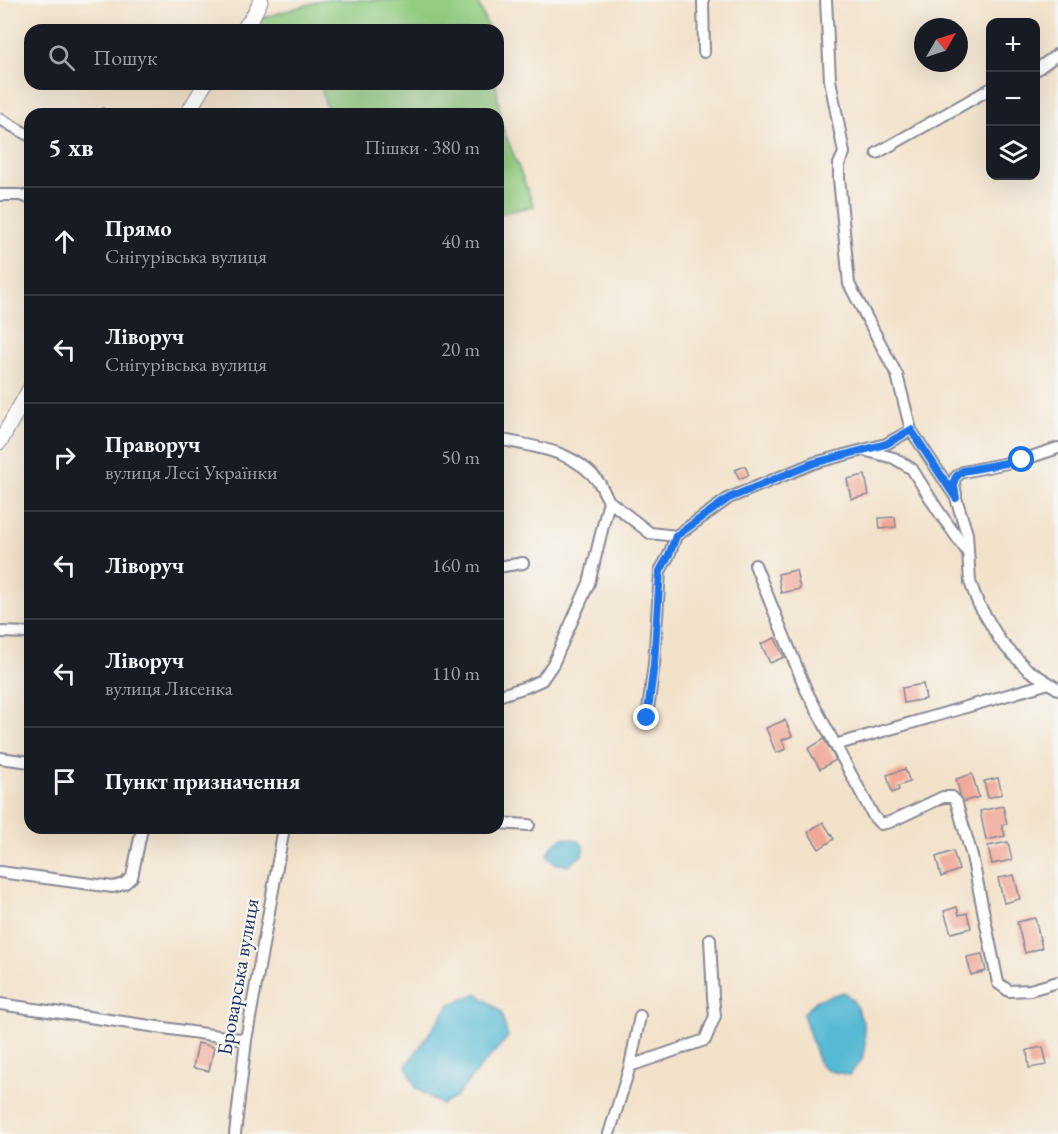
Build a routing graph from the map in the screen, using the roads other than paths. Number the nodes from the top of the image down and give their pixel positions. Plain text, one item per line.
1 (261, 0) edge
2 (703, 0) edge
3 (826, 0) edge
4 (247, 24) edge
5 (704, 52) dead end
6 (1058, 54) edge
7 (1040, 67) edge
8 (201, 90) edge
9 (986, 91) edge
10 (191, 108) edge
11 (0, 119) edge
12 (24, 133) edge
13 (877, 153) dead end
14 (0, 195) edge
15 (24, 196) edge
16 (24, 399) edge
17 (911, 430) junction
18 (504, 440) edge
19 (0, 442) edge
20 (1058, 448) edge
21 (864, 450) junction
22 (956, 498) junction
23 (609, 501) junction
24 (676, 536) junction
25 (968, 553) junction
26 (523, 563) dead end
27 (755, 565) dead end
28 (504, 566) edge
29 (0, 632) edge
30 (24, 633) edge
31 (1053, 686) edge
32 (504, 694) edge
33 (647, 718) dead end
34 (835, 745) junction
35 (0, 758) edge
36 (24, 761) edge
37 (504, 823) edge
38 (529, 825) dead end
39 (141, 834) edge
40 (283, 834) edge
41 (0, 872) edge
42 (710, 939) dead end
43 (1058, 982) edge
44 (0, 1004) edge
45 (640, 1016) dead end
46 (246, 1040) junction
47 (630, 1066) junction
48 (235, 1134) edge
49 (609, 1134) edge

1 - 4 street
2 - 5 street
3 - 17 street
6 - 7 street
8 - 10 street
9 - 13 street
11 - 12 street
14 - 15 street
16 - 19 street
17 - 21 street
17 - 22 street
18 - 23 street
20 - 22 street
21 - 24 street
21 - 25 street
22 - 25 street
23 - 24 street
23 - 32 street
24 - 33 street
25 - 31 street
26 - 28 street
27 - 34 street
29 - 30 street
31 - 34 street
34 - 43 street
35 - 36 street
37 - 38 street
39 - 41 street
40 - 46 street, Броварська вулиця
42 - 47 street
44 - 46 street
45 - 47 street
46 - 48 street, Броварська вулиця
47 - 49 street

